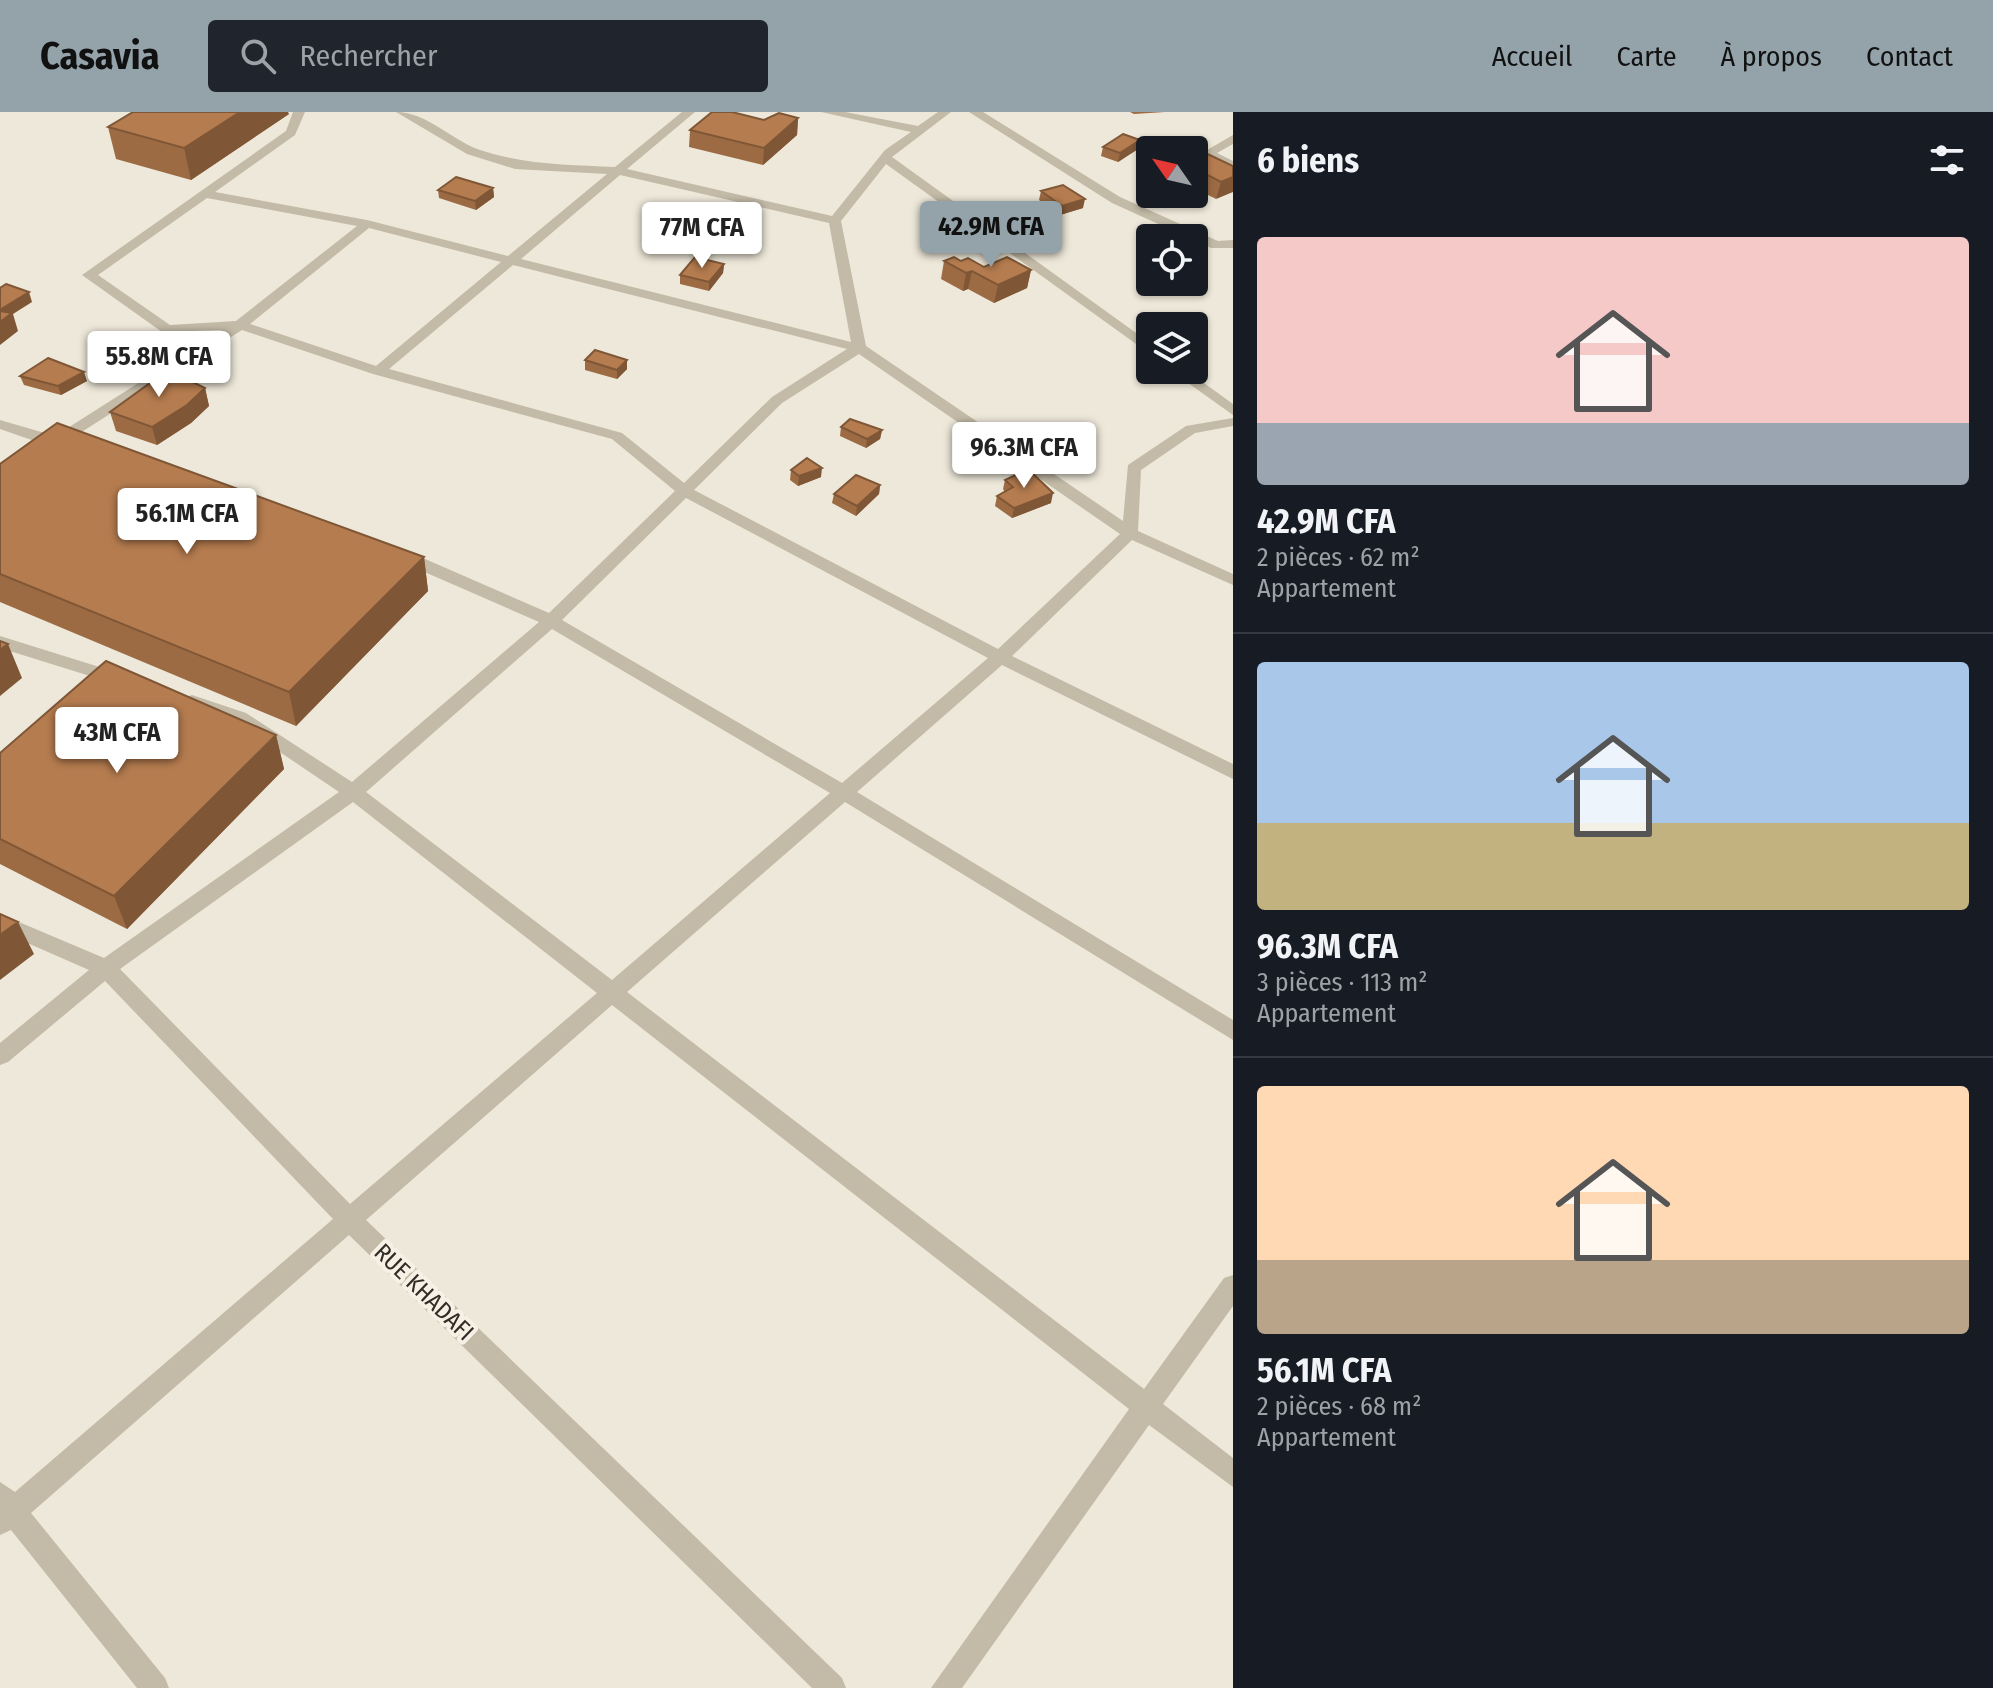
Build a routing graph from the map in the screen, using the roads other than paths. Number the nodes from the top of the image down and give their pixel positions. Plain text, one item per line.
1 (299, 112) edge
2 (402, 112) edge
3 (689, 112) edge
4 (827, 112) edge
5 (945, 112) edge
6 (975, 112) edge
7 (920, 130) junction
8 (1233, 139) edge
9 (885, 158) junction
10 (1233, 166) edge
11 (618, 171) junction
12 (205, 194) junction
13 (835, 221) junction
14 (367, 224) junction
15 (1233, 244) edge
16 (513, 259) junction
17 (240, 325) junction
18 (1136, 340) edge
19 (859, 348) junction
20 (378, 371) junction
21 (1196, 384) edge
22 (1233, 411) edge
23 (1233, 422) edge
24 (0, 424) edge
25 (57, 441) junction
26 (88, 451) edge
27 (34, 456) edge
28 (683, 490) junction
29 (1130, 533) junction
30 (390, 551) edge
31 (1233, 580) edge
32 (551, 621) junction
33 (0, 642) edge
34 (1000, 657) junction
35 (135, 684) edge
36 (165, 693) edge
37 (1233, 772) edge
38 (353, 792) junction
39 (843, 792) junction
40 (0, 922) edge
41 (106, 968) junction
42 (611, 993) junction
43 (1233, 1031) edge
44 (0, 1056) edge
45 (350, 1220) junction
46 (1233, 1286) edge
47 (1145, 1407) junction
48 (1233, 1474) edge
49 (4, 1509) edge
50 (155, 1688) edge
51 (832, 1688) edge
52 (945, 1688) edge

1 - 12 street
2 - 11 street
3 - 11 street
4 - 7 street
5 - 7 street
6 - 15 street
7 - 9 street
8 - 10 street
9 - 13 street
9 - 18 street
11 - 13 street
11 - 16 street
12 - 14 street
12 - 17 street
13 - 19 street
14 - 16 street
14 - 17 street
16 - 19 street
16 - 20 street
17 - 20 street
17 - 25 street
19 - 28 street
19 - 29 street
20 - 28 street
21 - 22 street
23 - 29 street
24 - 25 street
25 - 26 street
25 - 27 street
28 - 32 street
28 - 34 street
29 - 31 street
29 - 34 street
30 - 32 street
32 - 38 street
32 - 39 street
33 - 35 street
34 - 37 street
34 - 39 street
36 - 38 street
38 - 41 street
38 - 42 street
39 - 42 street
39 - 43 street
40 - 41 street, RUE KHADAFI
41 - 44 street
41 - 45 street, RUE KHADAFI
42 - 45 street
42 - 47 street
45 - 49 street
45 - 51 street, RUE KHADAFI
46 - 47 street
47 - 48 street
47 - 52 street
49 - 50 street

